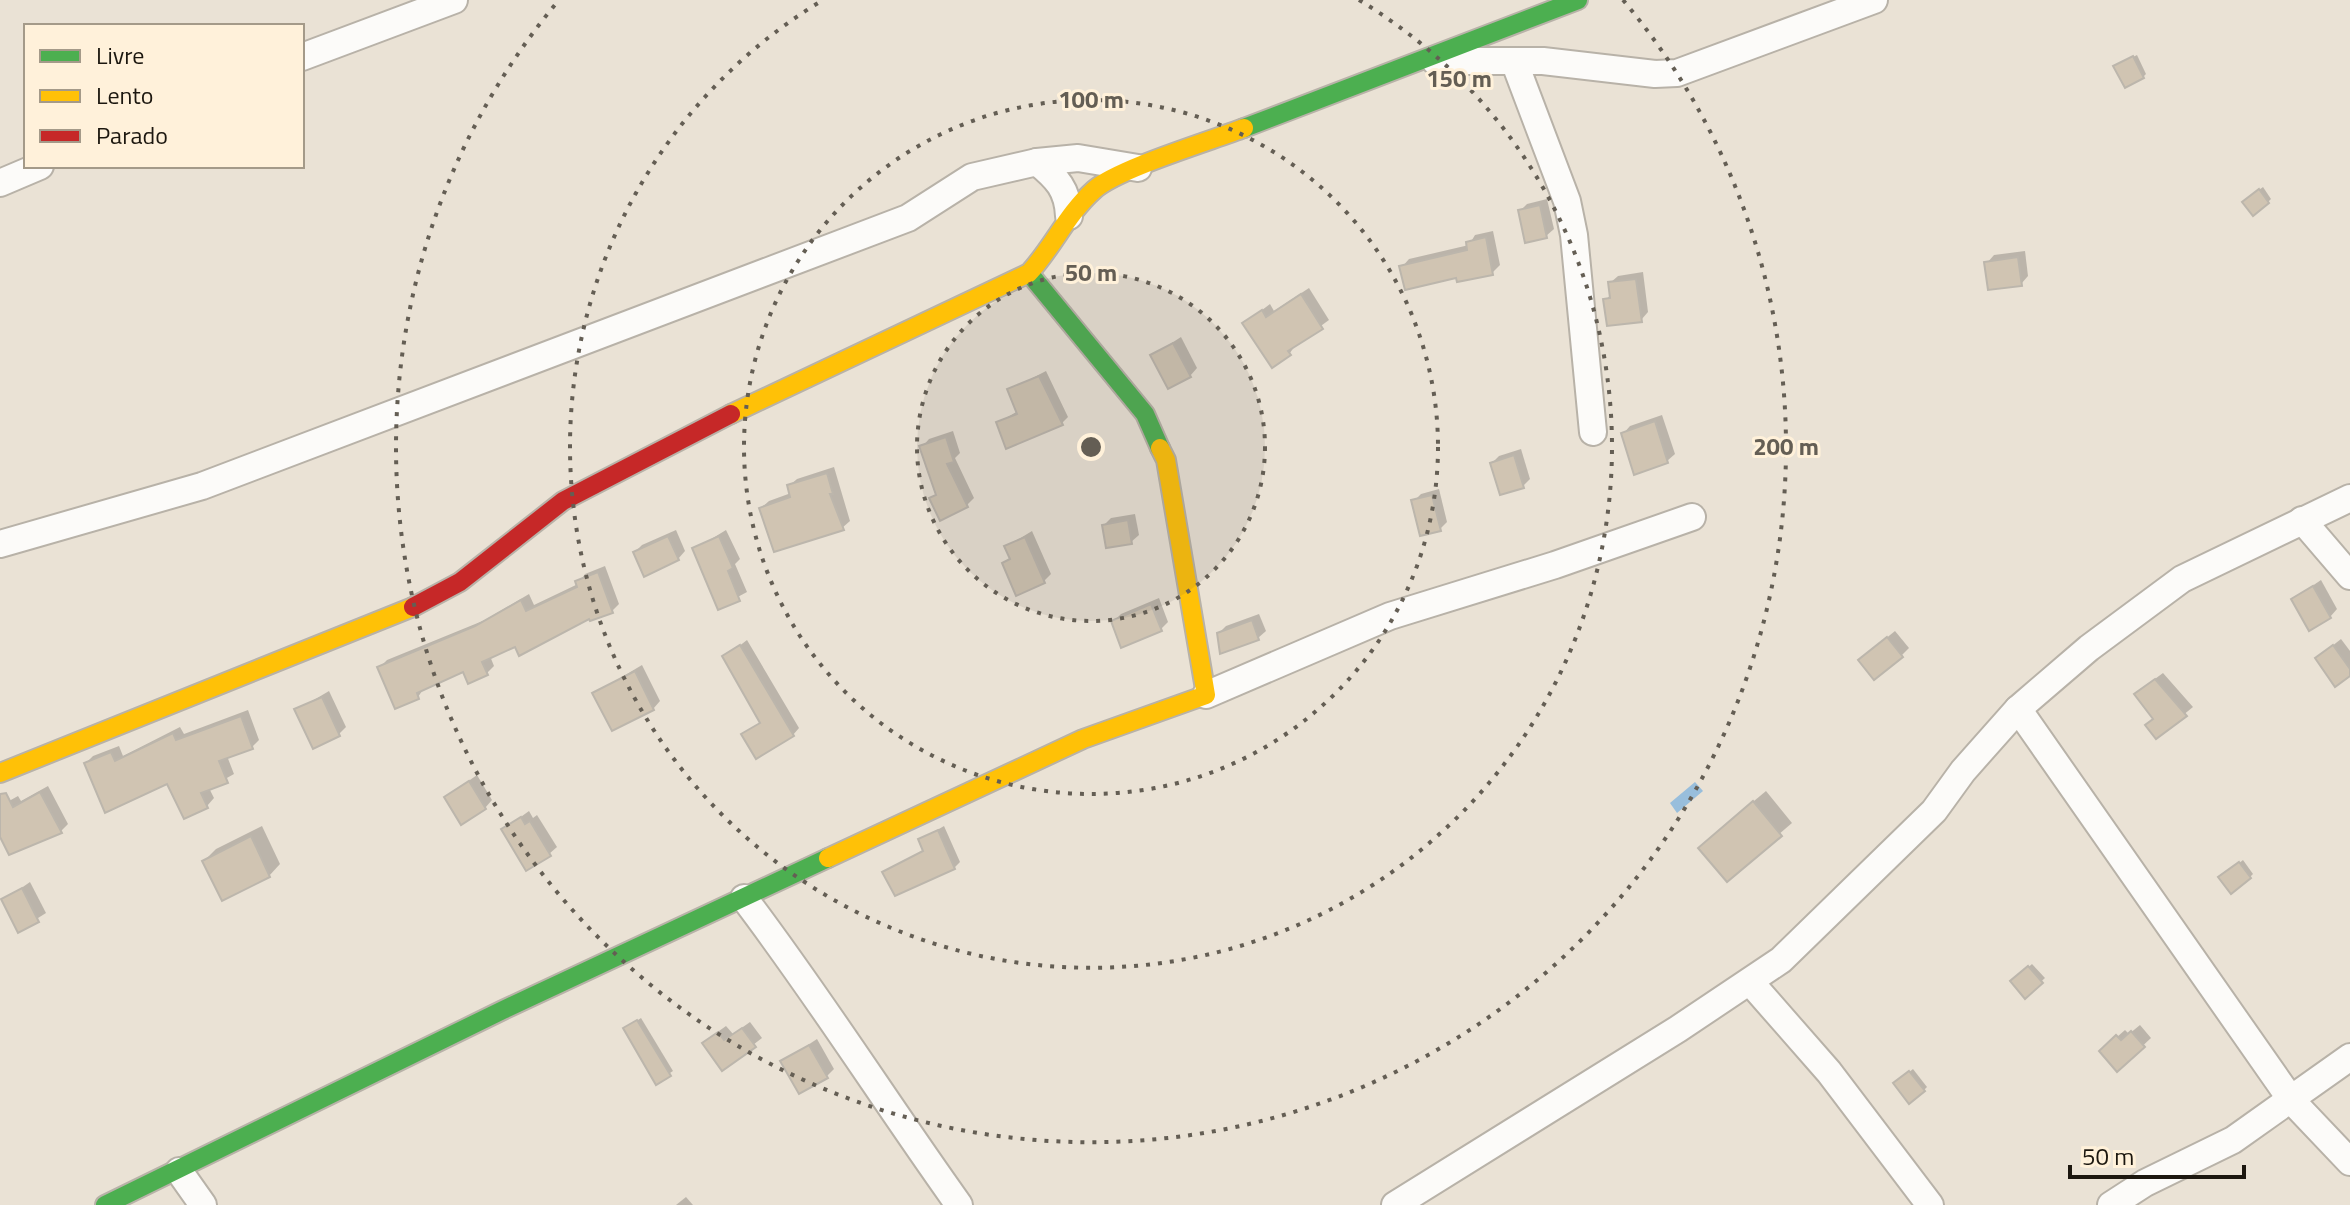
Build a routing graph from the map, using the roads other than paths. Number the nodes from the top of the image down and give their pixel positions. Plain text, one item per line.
1 (454, 0) edge
2 (1578, 0) edge
3 (1874, 0) edge
4 (304, 56) edge
5 (1424, 61) junction
6 (1514, 61) junction
7 (1037, 162) junction
8 (35, 168) edge
9 (1138, 168) junction
10 (0, 183) edge
11 (1069, 216) junction
12 (1029, 273) junction
13 (1593, 432) dead end
14 (2350, 498) edge
15 (1692, 517) dead end
16 (2302, 520) junction
17 (0, 544) edge
18 (2350, 576) edge
19 (1206, 695) junction
20 (2018, 709) junction
21 (0, 773) edge
22 (744, 898) junction
23 (1751, 983) junction
24 (2350, 1057) edge
25 (2292, 1101) junction
26 (2350, 1162) edge
27 (179, 1171) junction
28 (105, 1205) edge
29 (203, 1205) edge
30 (959, 1205) edge
31 (1395, 1205) edge
32 (1930, 1205) edge
33 (2111, 1205) edge

1 - 4 street
2 - 5 street
3 - 6 street
5 - 6 street
5 - 9 street
6 - 13 street
7 - 9 street
7 - 11 street
7 - 17 street
8 - 10 street
9 - 11 street
11 - 12 street
12 - 19 street
12 - 21 street
14 - 16 street
15 - 19 street
16 - 18 street
16 - 20 street
19 - 22 street
20 - 23 street
20 - 25 street
22 - 27 street
22 - 30 street
23 - 31 street
23 - 32 street
24 - 25 street
25 - 26 street
25 - 33 street
27 - 28 street
27 - 29 street

